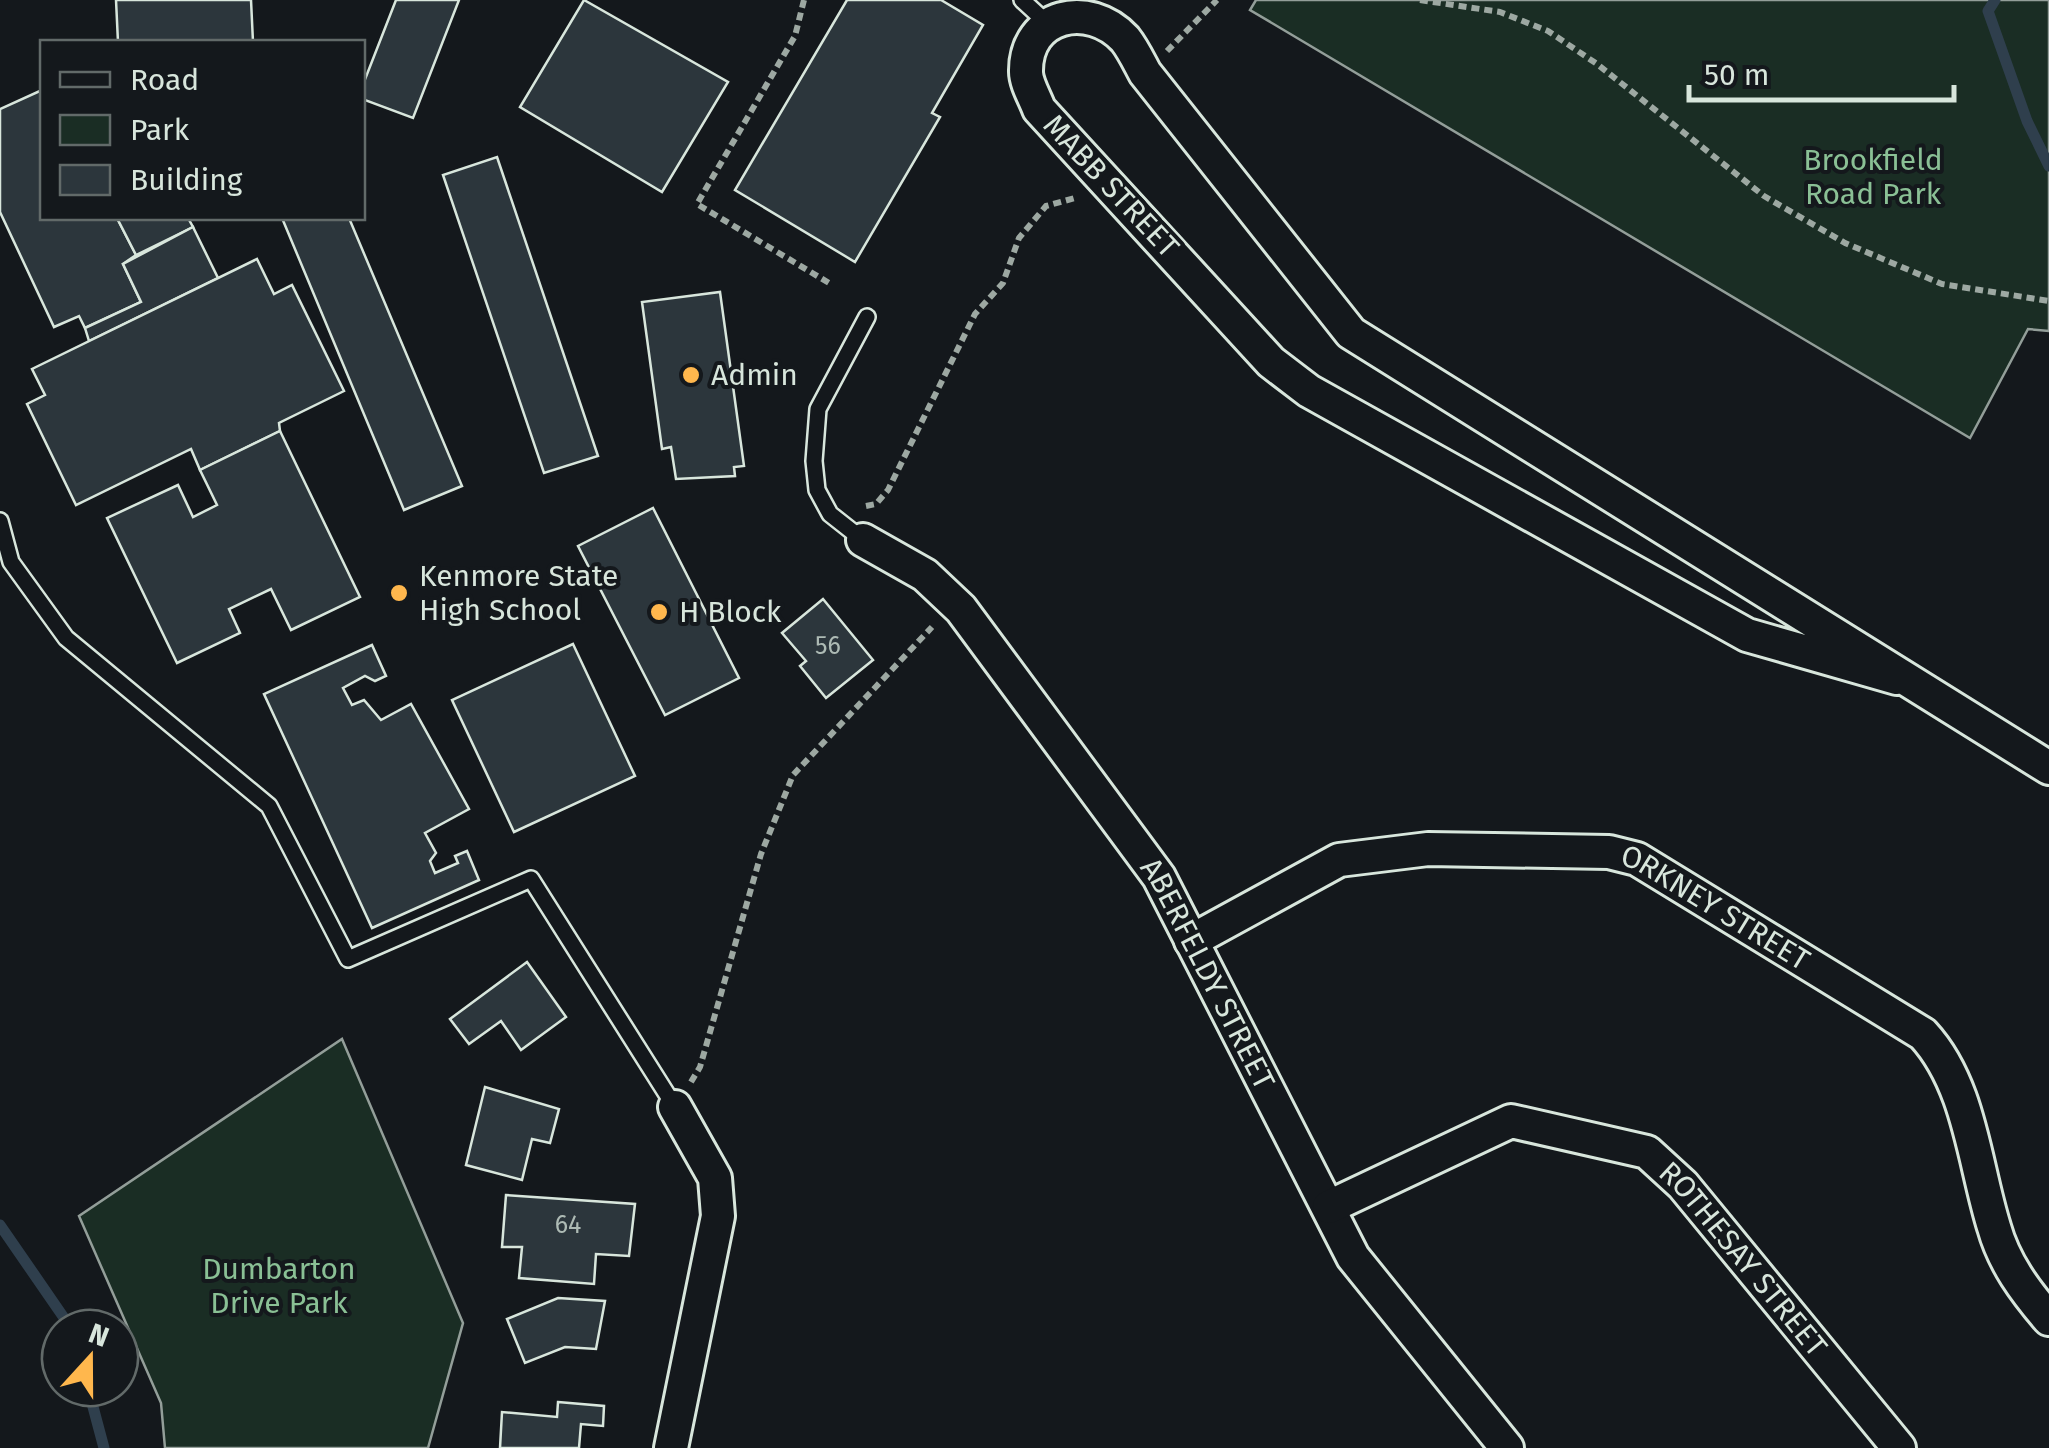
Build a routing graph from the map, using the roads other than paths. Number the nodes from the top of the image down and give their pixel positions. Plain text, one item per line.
1 (1022, 0) edge
2 (1047, 24) junction
3 (867, 318) dead end
4 (0, 521) edge
5 (861, 524) joint
6 (1897, 678) junction
7 (2049, 768) edge
8 (1191, 942) junction
9 (675, 1107) joint
10 (1329, 1206) junction
11 (2049, 1319) edge
12 (672, 1448) edge
13 (1508, 1448) edge
14 (1899, 1448) edge

1 - 2 lane
2 - 6 street, MABB STREET
2 - 6 street, MABB STREET
3 - 5 lane
4 - 9 lane
5 - 8 street, ABERFELDY STREET
6 - 7 street, MABB STREET
8 - 10 street, ABERFELDY STREET
8 - 11 street, ORKNEY STREET
9 - 12 street
10 - 13 street, ABERFELDY STREET
10 - 14 street, ROTHESAY STREET

